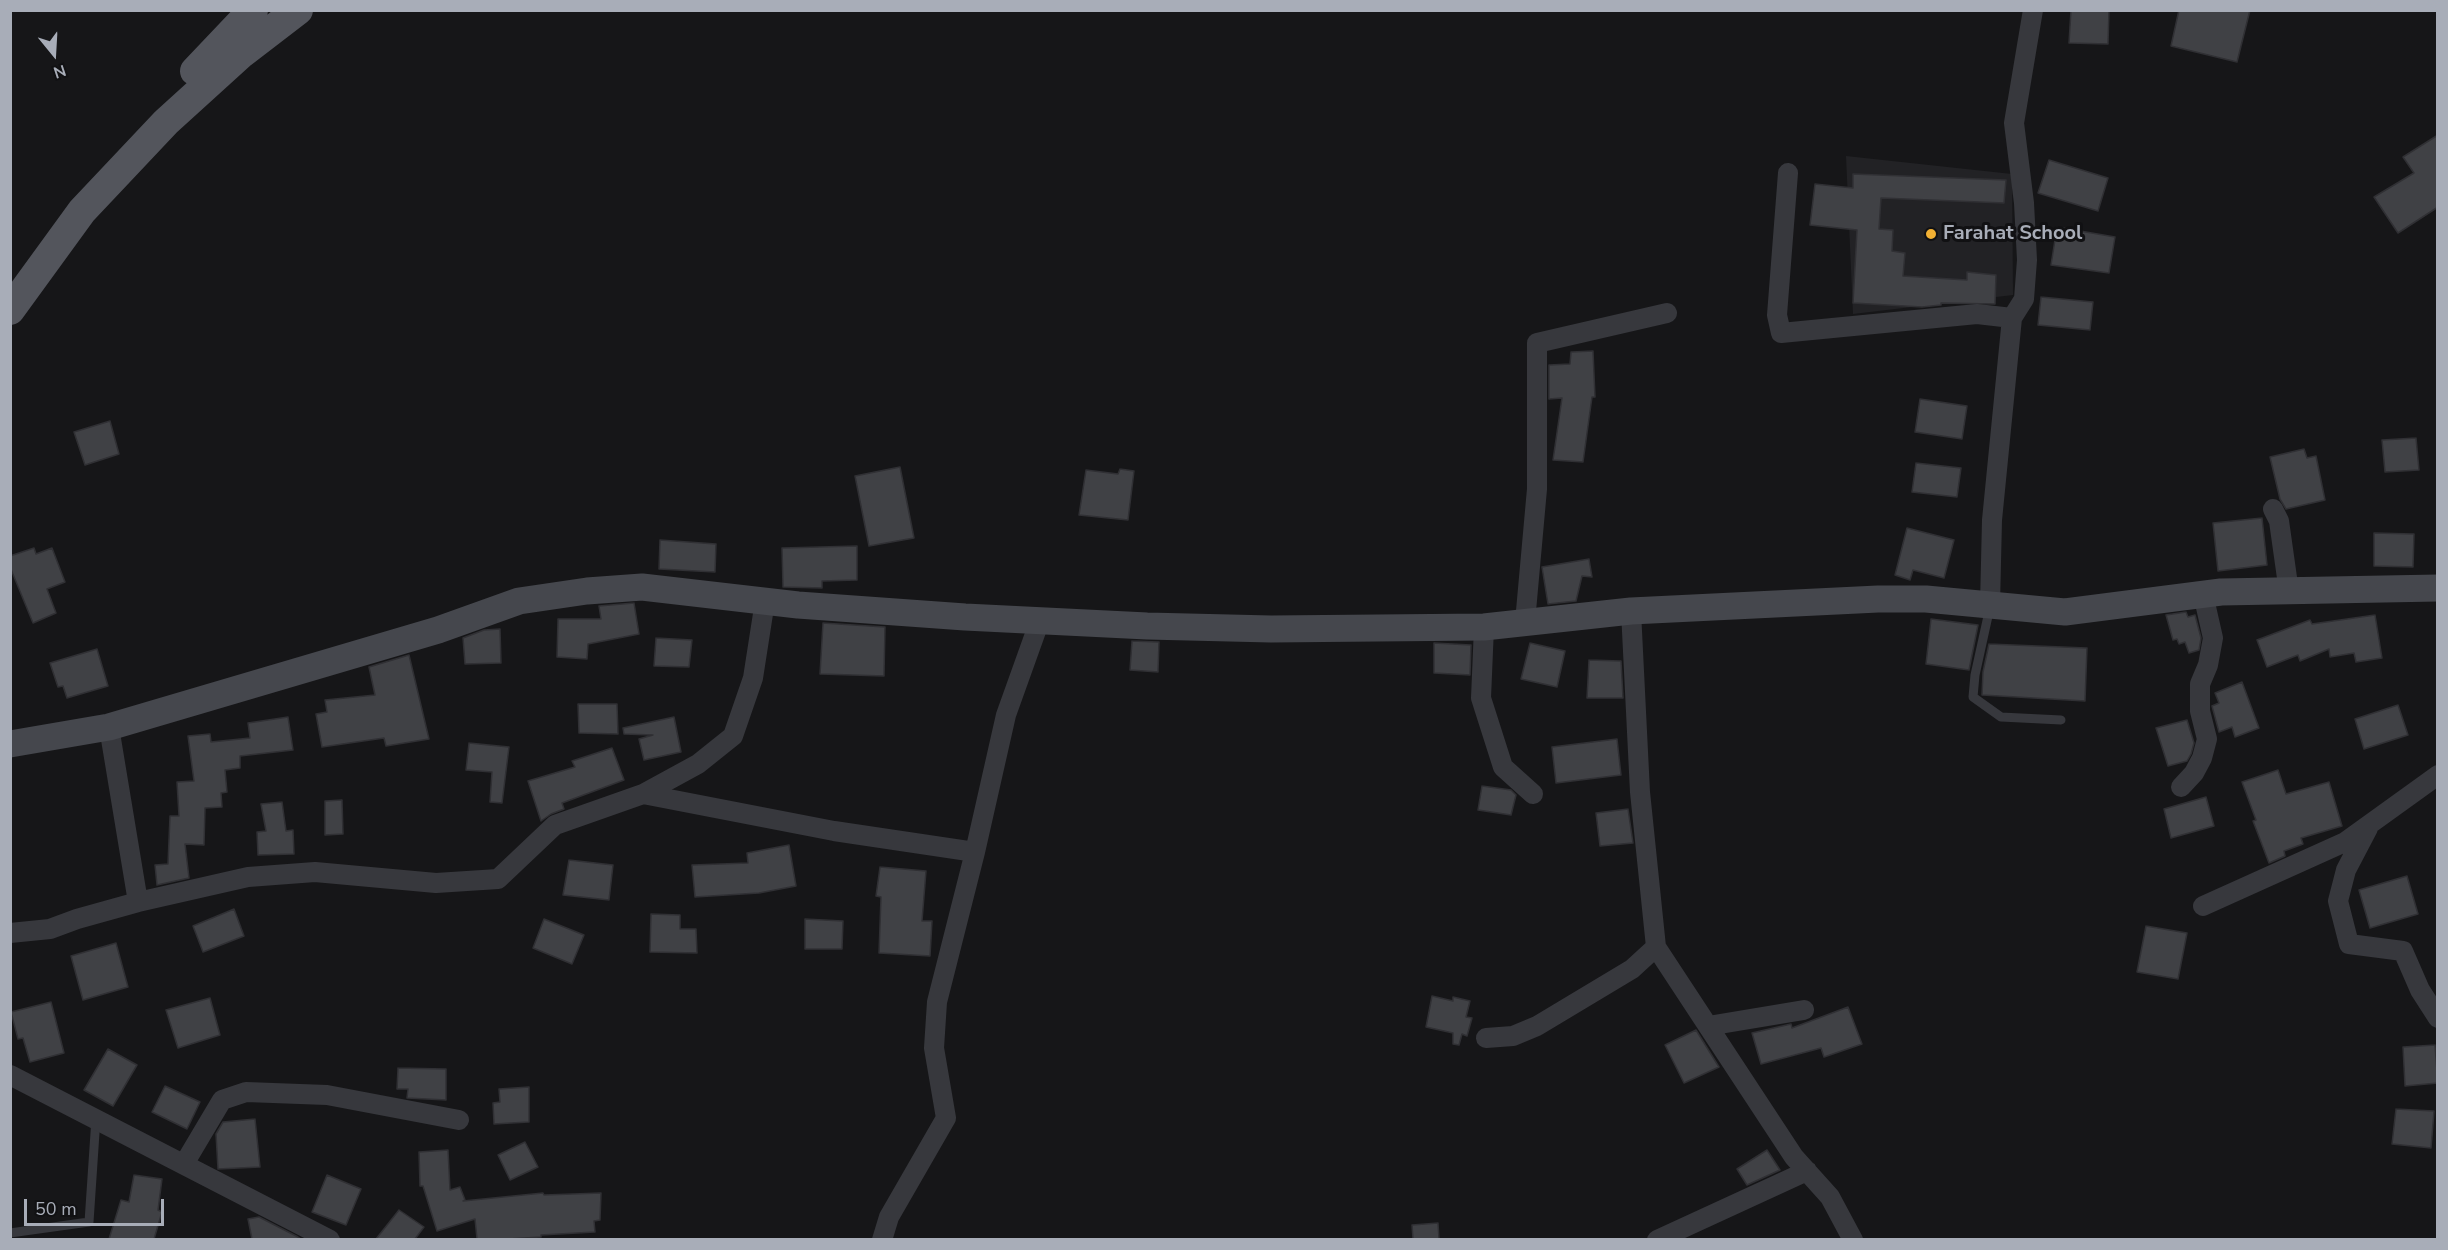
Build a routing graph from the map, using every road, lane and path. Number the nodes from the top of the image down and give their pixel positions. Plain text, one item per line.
1 (253, 10) edge
2 (298, 10) edge
3 (2032, 10) edge
4 (1788, 173) dead end
5 (114, 177) junction
6 (10, 310) edge
7 (1667, 313) dead end
8 (2012, 318) junction
9 (2273, 509) dead end
10 (2438, 588) edge
11 (2289, 592) junction
12 (2203, 594) junction
13 (765, 601) junction
14 (1990, 605) junction
15 (1631, 611) junction
16 (1040, 620) junction
17 (1525, 622) junction
18 (1484, 627) junction
19 (2061, 720) dead end
20 (109, 727) junction
21 (10, 744) edge
22 (2438, 775) edge
23 (2181, 787) dead end
24 (643, 794) junction
25 (1533, 794) dead end
26 (2369, 825) junction
27 (975, 852) junction
28 (138, 902) junction
29 (2203, 906) dead end
30 (10, 933) edge
31 (1656, 947) junction
32 (1804, 1010) dead end
33 (2438, 1018) edge
34 (1708, 1026) junction
35 (1486, 1038) dead end
36 (10, 1075) edge
37 (96, 1118) junction
38 (459, 1119) dead end
39 (184, 1164) junction
40 (1807, 1171) junction
41 (10, 1233) edge
42 (330, 1239) edge
43 (882, 1239) edge
44 (1657, 1239) edge
45 (1853, 1239) edge

1 - 5 main road
2 - 5 main road
3 - 8 street
4 - 8 street
5 - 6 main road
7 - 17 street
8 - 14 street
9 - 11 street
10 - 11 street
11 - 12 street
12 - 14 street
12 - 23 street
13 - 16 street
13 - 20 street
13 - 24 street
14 - 15 street
14 - 19 lane
15 - 17 street
15 - 31 street
16 - 18 street
16 - 27 street
17 - 18 street
18 - 25 street
20 - 21 street
20 - 28 street
22 - 26 street
24 - 27 street
24 - 28 street
26 - 29 street
26 - 33 street
27 - 43 street
28 - 30 street
31 - 34 street
31 - 35 street
32 - 34 street
34 - 40 street
36 - 37 street
37 - 39 street
37 - 41 lane
38 - 39 street
39 - 42 street
40 - 44 street
40 - 45 street

